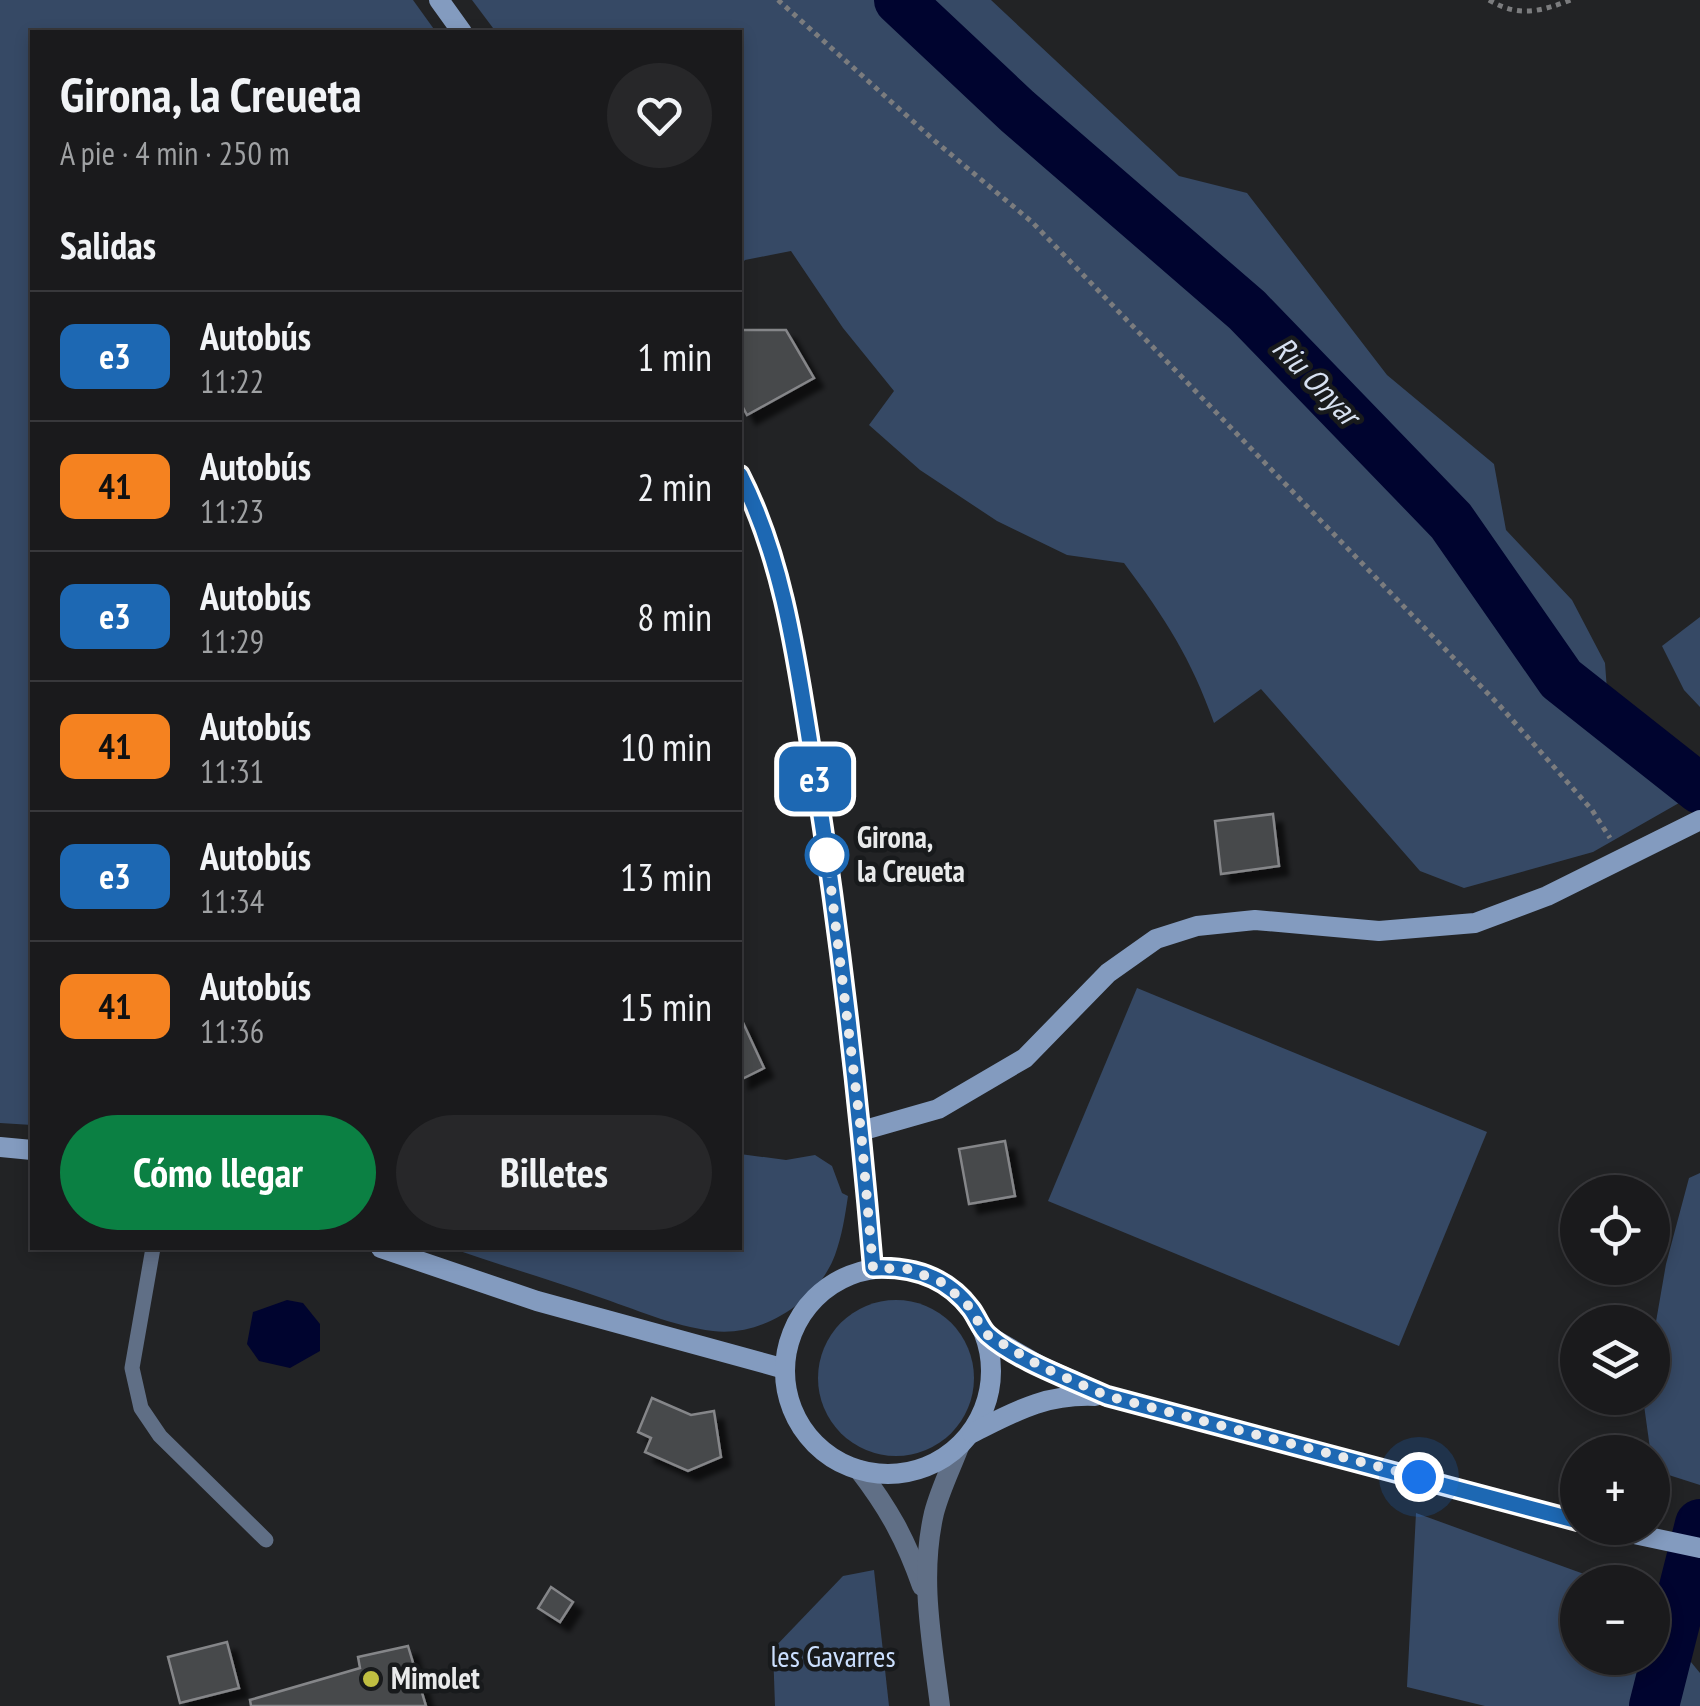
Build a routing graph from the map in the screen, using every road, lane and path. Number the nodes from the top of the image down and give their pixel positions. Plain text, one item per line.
1 (439, 0) edge
2 (778, 0) edge
3 (1489, 0) edge
4 (1572, 0) edge
5 (461, 30) edge
6 (742, 479) edge
7 (1700, 820) edge
8 (1629, 854) junction
9 (861, 1131) junction
10 (0, 1147) edge
11 (30, 1150) edge
12 (154, 1250) edge
13 (386, 1250) edge
14 (873, 1268) junction
15 (986, 1334) junction
16 (785, 1369) junction
17 (1107, 1396) junction
18 (965, 1440) junction
19 (859, 1470) junction
20 (1560, 1516) edge
21 (266, 1540) dead end
22 (1670, 1542) edge
23 (1700, 1548) edge
24 (926, 1596) junction
25 (940, 1706) edge

1 - 5 main road
2 - 8 path
3 - 4 path
6 - 9 main road
7 - 8 main road
8 - 9 main road
9 - 14 main road
10 - 11 main road
12 - 21 lane
13 - 16 main road
14 - 15 main road
14 - 16 main road
15 - 17 main road
15 - 18 main road
16 - 19 main road
17 - 18 main road
17 - 20 main road
18 - 19 main road
18 - 24 street
19 - 24 street
22 - 23 main road
24 - 25 street

